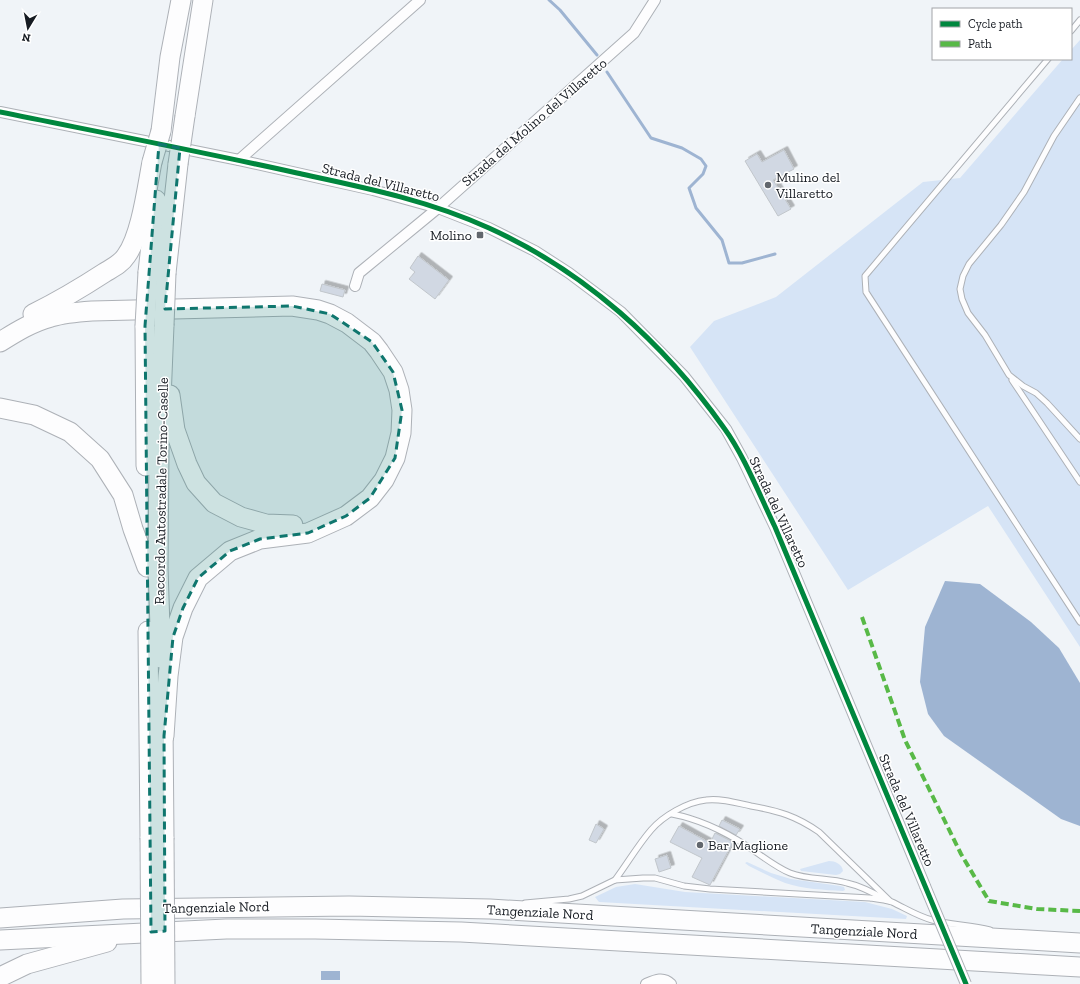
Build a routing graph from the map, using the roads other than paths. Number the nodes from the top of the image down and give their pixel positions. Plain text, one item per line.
1 (181, 0) edge
2 (203, 0) edge
3 (420, 0) edge
4 (655, 0) edge
5 (1080, 20) edge
6 (1072, 30) edge
7 (1047, 60) edge
8 (1080, 98) edge
9 (0, 112) edge
10 (239, 160) junction
11 (155, 162) junction
12 (438, 208) junction
13 (157, 273) junction
14 (355, 286) dead end
15 (164, 332) junction
16 (0, 333) edge
17 (0, 342) edge
18 (1009, 375) junction
19 (0, 408) edge
20 (1080, 440) edge
21 (1080, 482) edge
22 (356, 508) junction
23 (147, 567) junction
24 (1080, 622) edge
25 (164, 736) junction
26 (672, 814) junction
27 (157, 838) junction
28 (615, 880) junction
29 (891, 902) junction
30 (520, 904) dead end
31 (513, 905) dead end
32 (490, 910) junction
33 (0, 918) edge
34 (994, 931) dead end
35 (141, 932) junction
36 (1002, 933) dead end
37 (0, 940) edge
38 (1032, 940) junction
39 (1080, 943) edge
40 (1080, 967) edge
41 (0, 977) edge
42 (151, 984) edge
43 (165, 984) edge
44 (646, 984) edge
45 (671, 984) edge
46 (966, 984) edge

1 - 11 highway, Raccordo Autostradale Torino-Caselle, bridge
2 - 13 highway, Raccordo Autostradale Torino-Caselle, bridge
3 - 10 street
4 - 12 street, Strada del Molino del Villaretto
5 - 6 lane
7 - 24 lane
8 - 18 lane
9 - 10 street, Strada del Villaretto
10 - 12 street, Strada del Villaretto
11 - 13 highway, Raccordo Autostradale Torino-Caselle
11 - 16 highway
12 - 14 street, Strada del Molino del Villaretto
12 - 46 street, Strada del Villaretto, bridge
13 - 15 highway, Raccordo Autostradale Torino-Caselle, bridge
13 - 23 highway, Raccordo Autostradale Torino-Caselle, bridge
15 - 22 highway
15 - 25 highway, Raccordo Autostradale Torino-Caselle
17 - 22 highway
18 - 20 lane
18 - 21 lane
19 - 23 highway
22 - 25 highway
23 - 27 highway, Raccordo Autostradale Torino-Caselle
25 - 27 highway, Raccordo Autostradale Torino-Caselle
26 - 28 lane
26 - 29 lane
26 - 29 lane
27 - 42 highway, Raccordo Autostradale Torino-Caselle, bridge
27 - 43 highway, Raccordo Autostradale Torino-Caselle, bridge
28 - 29 lane
28 - 30 lane
29 - 34 lane
31 - 32 lane
32 - 33 highway, Tangenziale Nord
32 - 38 highway, Tangenziale Nord
35 - 37 highway, Tangenziale Nord
35 - 40 highway, Tangenziale Nord
35 - 41 highway
36 - 38 lane
38 - 39 highway, Tangenziale Nord
44 - 45 street

